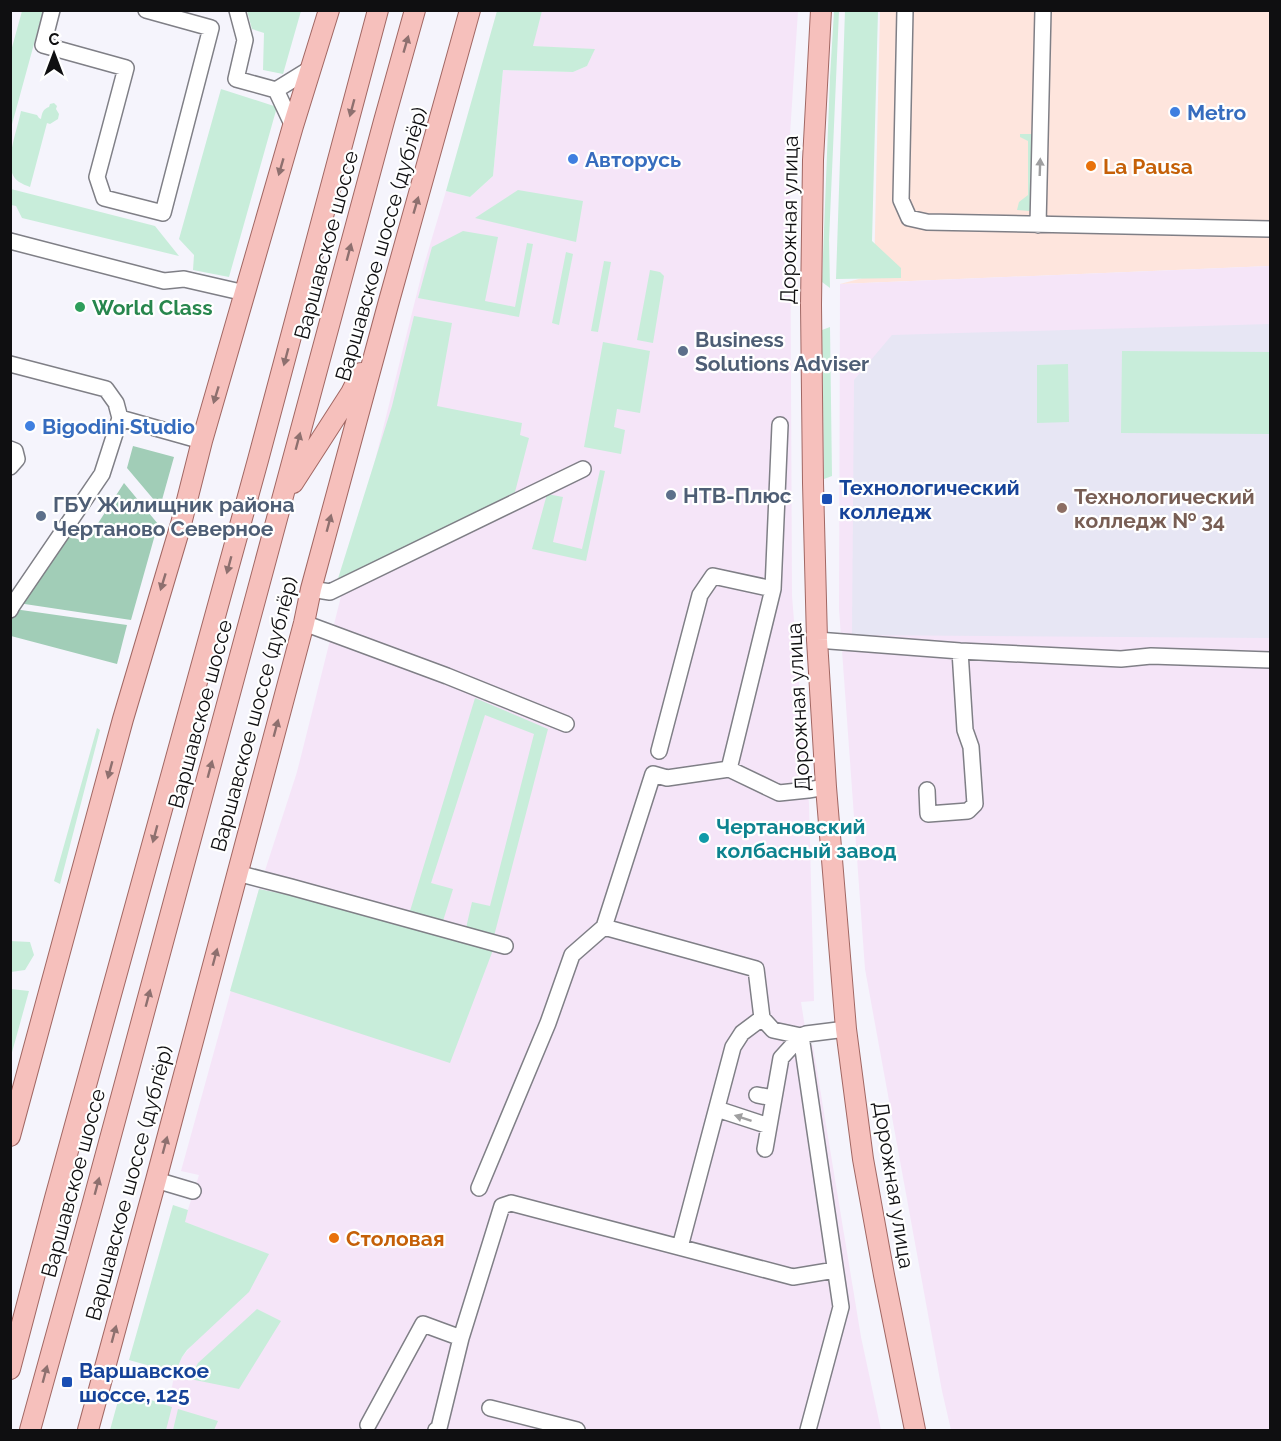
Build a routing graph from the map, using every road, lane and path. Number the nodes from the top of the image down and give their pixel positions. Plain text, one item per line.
1 (52, 10) edge
2 (146, 10) edge
3 (237, 10) edge
4 (329, 10) edge
5 (365, 10) edge
6 (378, 10) edge
7 (415, 10) edge
8 (471, 10) edge
9 (821, 10) edge
10 (905, 10) edge
11 (1043, 10) edge
12 (363, 66) junction
13 (310, 69) junction
14 (276, 90) junction
15 (292, 126) junction
16 (1038, 225) junction
17 (1270, 229) edge
18 (10, 241) edge
19 (245, 292) junction
20 (389, 301) junction
21 (10, 364) edge
22 (120, 418) junction
23 (780, 425) dead end
24 (202, 441) junction
25 (10, 449) edge
26 (10, 468) edge
27 (583, 469) dead end
28 (283, 497) junction
29 (311, 589) junction
30 (773, 589) junction
31 (10, 610) edge
32 (304, 623) junction
33 (817, 640) junction
34 (960, 651) junction
35 (1270, 660) edge
36 (566, 724) dead end
37 (659, 751) dead end
38 (729, 770) junction
39 (826, 788) junction
40 (927, 790) dead end
41 (237, 873) junction
42 (604, 927) junction
43 (505, 946) dead end
44 (762, 1018) junction
45 (846, 1029) junction
46 (801, 1036) junction
47 (757, 1095) dead end
48 (773, 1098) junction
49 (717, 1109) junction
50 (769, 1126) junction
51 (10, 1136) edge
52 (765, 1149) dead end
53 (156, 1180) junction
54 (479, 1188) dead end
55 (194, 1191) dead end
56 (680, 1247) junction
57 (835, 1270) junction
58 (461, 1338) junction
59 (10, 1369) edge
60 (490, 1408) dead end
61 (371, 1429) edge
62 (30, 1431) edge
63 (88, 1431) edge
64 (436, 1431) edge
65 (577, 1431) edge
66 (808, 1431) edge
67 (915, 1431) edge

1 - 2 lane
3 - 14 lane
4 - 13 main road
5 - 12 main road
6 - 12 main road, Варшавское шоссе
28 -> 7 main road, Варшавское шоссе
20 -> 8 main road, Варшавское шоссе (дублёр)
9 - 33 main road, Дорожная улица
10 - 16 lane
16 -> 11 lane
12 -> 59 main road, Варшавское шоссе
13 - 14 lane
13 - 15 main road
14 - 15 lane
15 -> 19 main road
16 - 17 lane
18 - 19 lane
19 -> 24 main road
20 - 28 main road
29 -> 20 main road, Варшавское шоссе (дублёр)
21 - 22 lane
22 - 24 lane
22 - 31 lane
23 - 30 lane
24 -> 51 main road
25 - 26 lane
27 - 29 lane
62 -> 28 main road, Варшавское шоссе
29 - 32 main road, Варшавское шоссе (дублёр)
30 - 37 lane
30 - 38 lane
32 - 36 lane
41 -> 32 main road, Варшавское шоссе (дублёр)
33 - 34 lane
33 - 39 main road, Дорожная улица
34 - 35 lane
34 - 40 lane
38 - 39 lane
38 - 42 lane
39 - 45 main road, Дорожная улица
41 - 43 lane
53 -> 41 main road, Варшавское шоссе (дублёр)
42 - 44 lane
42 - 54 lane
44 - 46 lane
44 - 49 lane
45 - 46 lane
45 - 67 main road, Дорожная улица
46 - 48 lane
46 - 57 lane
47 - 48 lane
48 - 50 lane
50 -> 49 lane
49 - 56 lane
50 - 52 lane
53 - 55 lane
63 -> 53 main road, Варшавское шоссе (дублёр)
56 - 57 lane
56 - 58 lane
57 - 66 lane
58 - 61 lane
58 - 64 lane
60 - 65 lane

